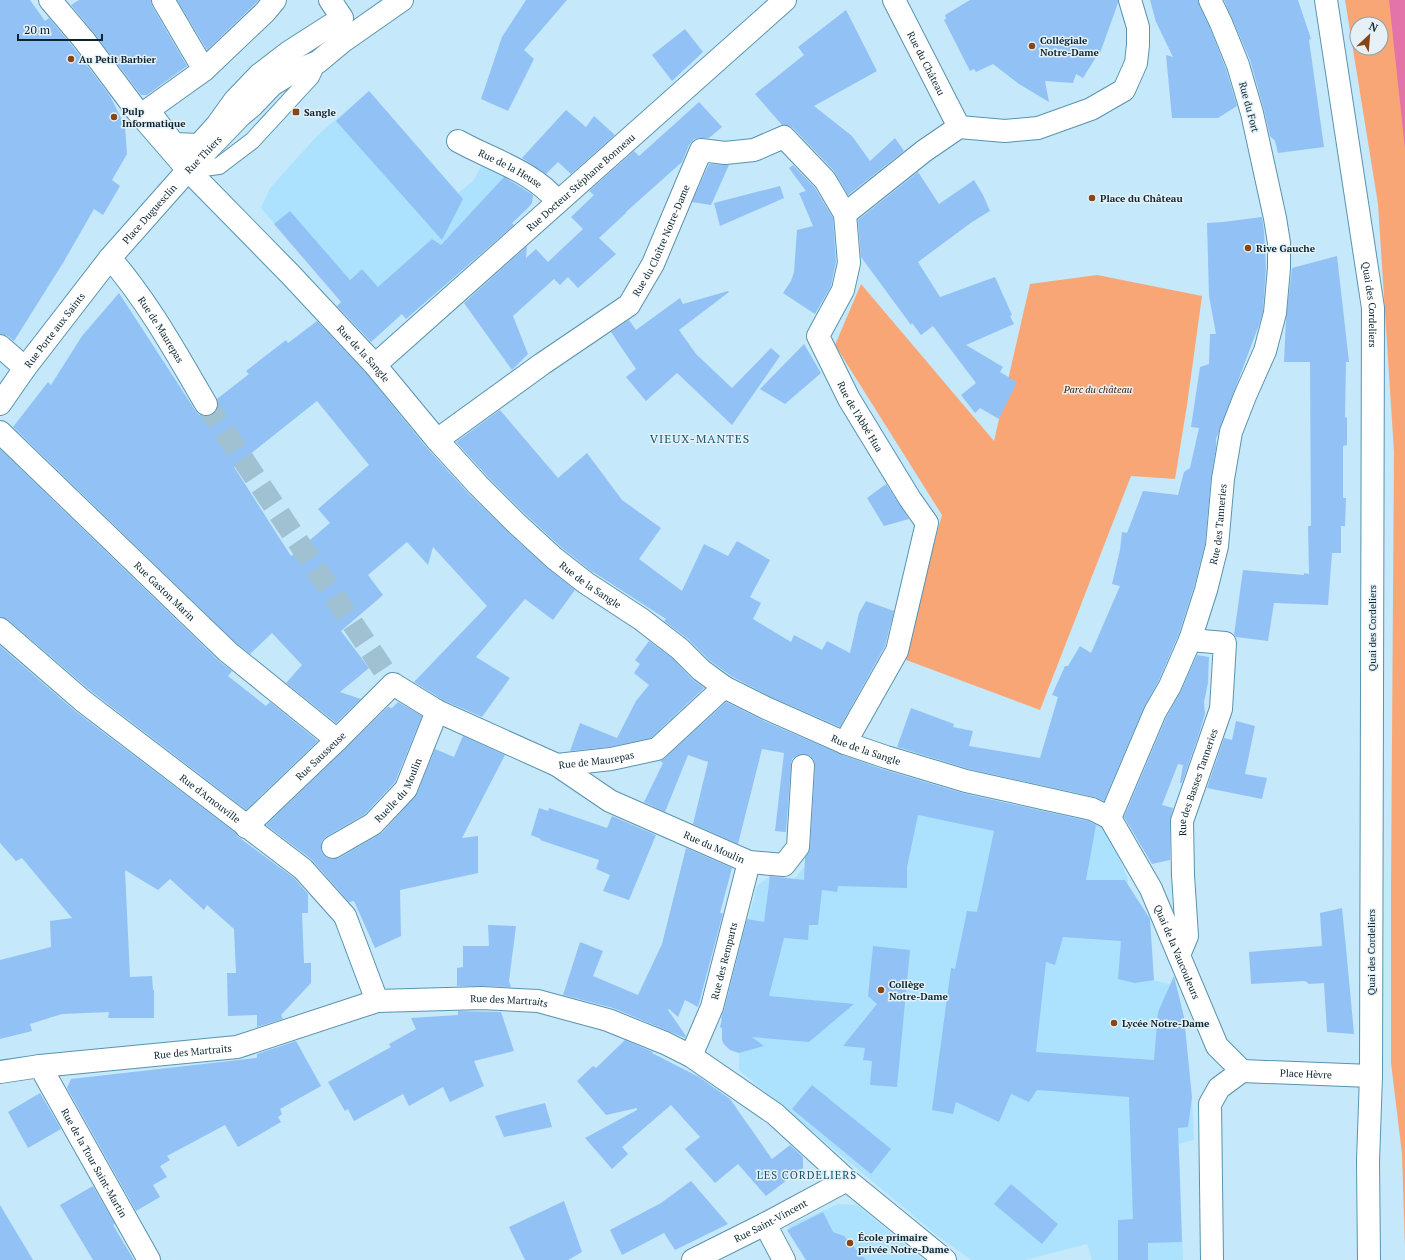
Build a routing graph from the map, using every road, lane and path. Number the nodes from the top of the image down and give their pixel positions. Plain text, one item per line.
1 (163, 0) edge
2 (275, 0) edge
3 (330, 0) edge
4 (402, 0) edge
5 (785, 0) edge
6 (894, 0) edge
7 (1130, 0) edge
8 (1210, 0) edge
9 (1326, 0) edge
10 (52, 1) edge
11 (204, 70) junction
12 (959, 127) junction
13 (458, 141) dead end
14 (188, 170) junction
15 (558, 202) junction
16 (845, 214) junction
17 (1275, 218) joint
18 (110, 258) junction
19 (0, 346) edge
20 (375, 365) junction
21 (25, 368) junction
22 (0, 404) edge
23 (206, 404) tunnel mouth
24 (0, 432) edge
25 (437, 440) junction
26 (0, 629) edge
27 (1190, 640) junction
28 (393, 684) joint
29 (724, 687) junction
30 (437, 711) junction
31 (337, 740) junction
32 (845, 743) junction
33 (557, 766) junction
34 (803, 766) dead end
35 (1110, 818) junction
36 (246, 826) junction
37 (333, 847) dead end
38 (749, 862) junction
39 (1179, 955) junction
40 (377, 1002) junction
41 (691, 1056) junction
42 (40, 1066) junction
43 (1242, 1071) junction
44 (0, 1072) edge
45 (1371, 1076) junction
46 (847, 1180) junction
47 (765, 1224) junction
48 (149, 1260) edge
49 (693, 1260) edge
50 (784, 1260) edge
51 (945, 1260) edge
52 (1212, 1260) edge
53 (1369, 1260) edge

1 - 11 street
2 - 11 street
3 - 11 street
4 - 14 street, Rue Thiers
5 - 15 street, Rue Docteur Stéphane Bonneau
6 - 12 street, Rue du Château
7 - 12 street
8 - 17 street, Rue du Fort
9 - 45 street, Quai des Cordeliers
10 - 14 street, Rue de la Sangle
12 - 16 street
13 - 15 street, Rue de la Heuse
14 - 18 street, Place Duguesclin
14 - 20 street, Rue de la Sangle
15 - 20 street, Rue Docteur Stéphane Bonneau
16 - 25 street, Rue du Cloître Notre-Dame
16 - 32 street, Rue de l'Abbé Hua
17 - 27 street, Rue des Tanneries
18 - 21 street, Rue Porte aux Saints
18 - 23 street, Rue de Maurepas
19 - 21 street
20 - 25 street, Rue de la Sangle
21 - 22 street, Rue Porte aux Saints
24 - 31 street, Rue Gaston Marin
25 - 29 street, Rue de la Sangle
26 - 36 street, Rue d'Arnouville
27 - 35 street, Rue des Tanneries
27 - 39 street, Rue des Basses Tanneries
28 - 30 street, Rue de Maurepas
28 - 31 street, Rue Sausseuse
29 - 32 street, Rue de la Sangle
29 - 33 street, Rue de Maurepas
30 - 33 street, Rue de Maurepas
30 - 37 street, Ruelle du Moulin
31 - 36 street, Rue Sausseuse
32 - 35 street, Rue de la Sangle
33 - 38 street, Rue du Moulin
34 - 38 street, Rue du Moulin
35 - 39 street, Quai de la Vaucouleurs
36 - 40 street, Rue d'Arnouville
38 - 41 street, Rue des Remparts
39 - 43 street, Quai de la Vaucouleurs
40 - 41 street, Rue des Martraits
40 - 42 street, Rue des Martraits
41 - 46 street, Rue des Martraits
42 - 44 street, Rue des Martraits
42 - 48 street, Rue de la Tour Saint-Martin
43 - 45 street, Place Hèvre
43 - 52 street
45 - 53 street, Quai des Cordeliers
46 - 47 street, Rue Saint-Vincent
46 - 51 street, Rue des Martraits
47 - 49 street, Rue Saint-Vincent
47 - 50 street

